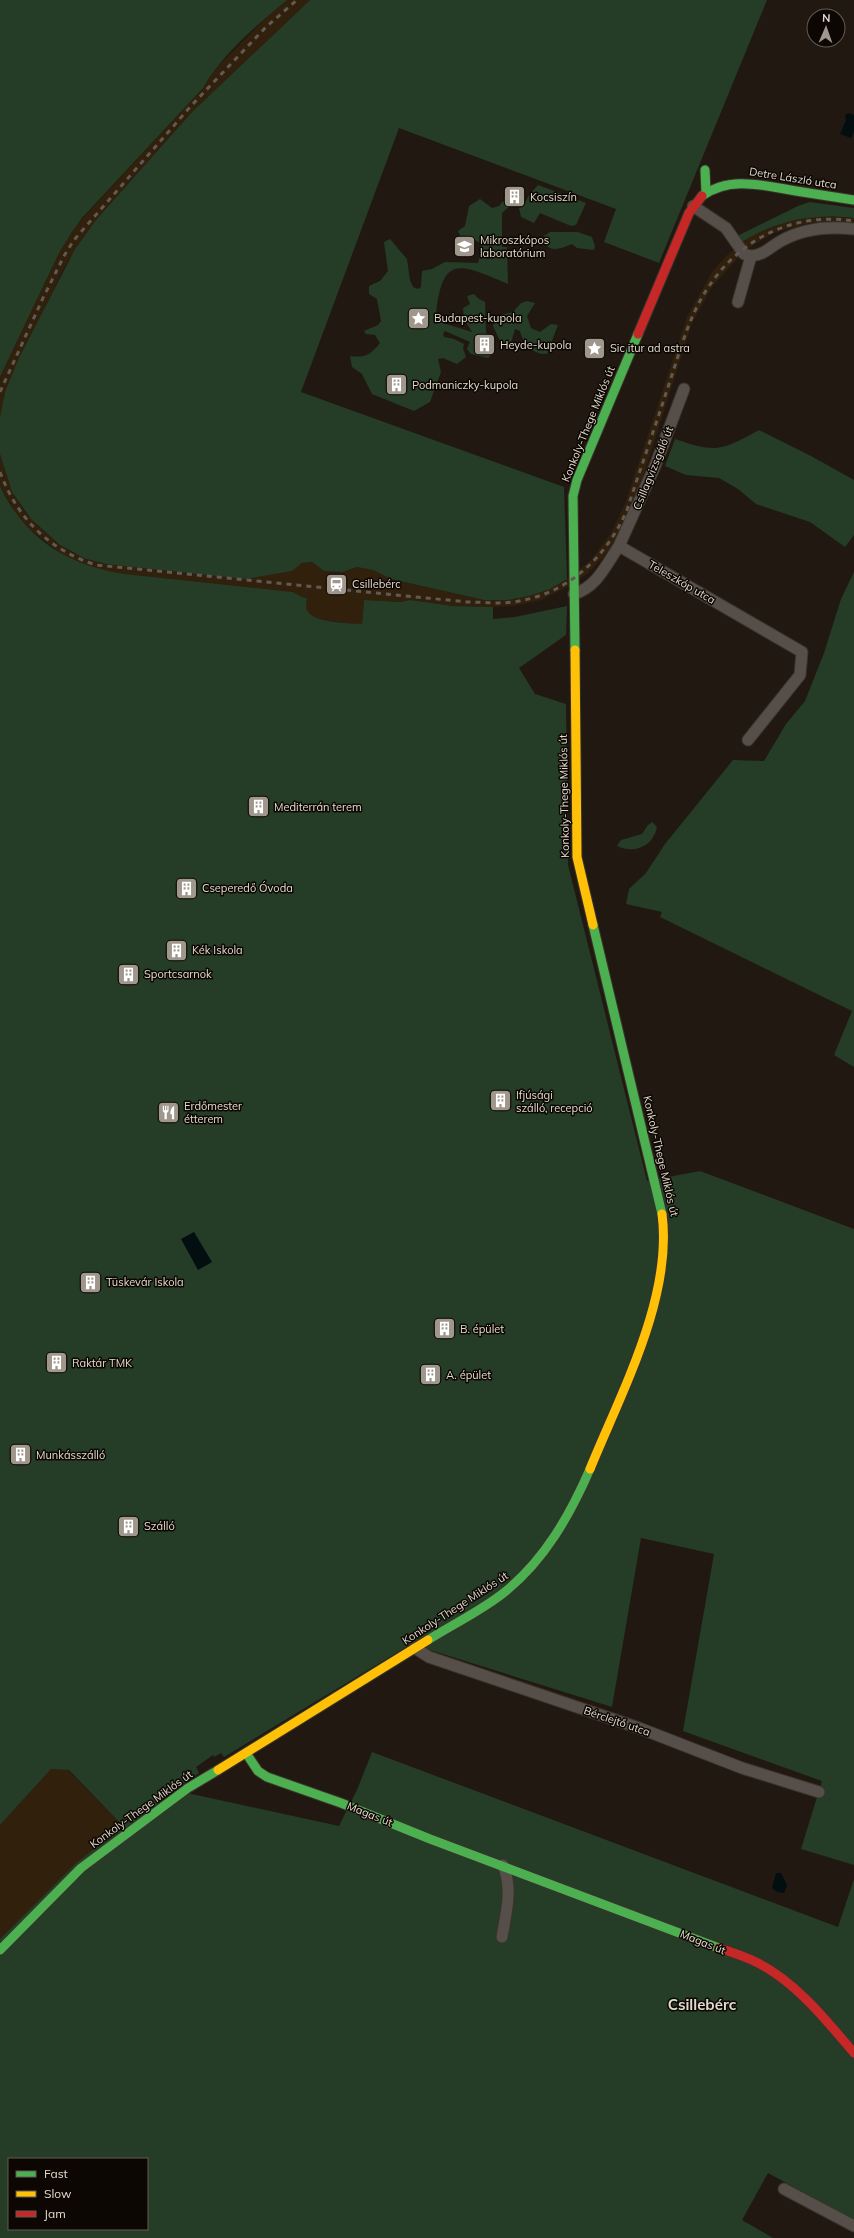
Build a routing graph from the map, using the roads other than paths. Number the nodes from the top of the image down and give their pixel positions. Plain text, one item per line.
1 (705, 170) dead end
2 (706, 192) junction
3 (854, 200) edge
4 (692, 206) junction
5 (854, 229) edge
6 (751, 256) junction
7 (738, 302) dead end
8 (684, 388) dead end
9 (619, 546) junction
10 (574, 594) junction
11 (748, 740) dead end
12 (415, 1648) junction
13 (246, 1753) junction
14 (820, 1792) dead end
15 (503, 1865) junction
16 (524, 1873) junction
17 (508, 1883) junction
18 (502, 1937) dead end
19 (0, 1950) edge
20 (854, 2053) edge
21 (784, 2189) dead end
22 (854, 2226) edge

1 - 2 street
2 - 3 street, Detre László utca
2 - 4 street, Konkoly-Thege Miklós út
4 - 6 street
4 - 10 street, Konkoly-Thege Miklós út
5 - 6 street
6 - 7 street
8 - 9 street, Csillagvizsgáló út
9 - 10 street
9 - 11 street, Teleszkóp utca
10 - 12 street, Konkoly-Thege Miklós út
12 - 13 street, Konkoly-Thege Miklós út
12 - 14 street, Bérclejtő utca
13 - 15 street, Magas út
13 - 19 street, Konkoly-Thege Miklós út
15 - 16 street, Magas út
15 - 17 street
16 - 17 street
16 - 20 street, Magas út
17 - 18 street
21 - 22 street

